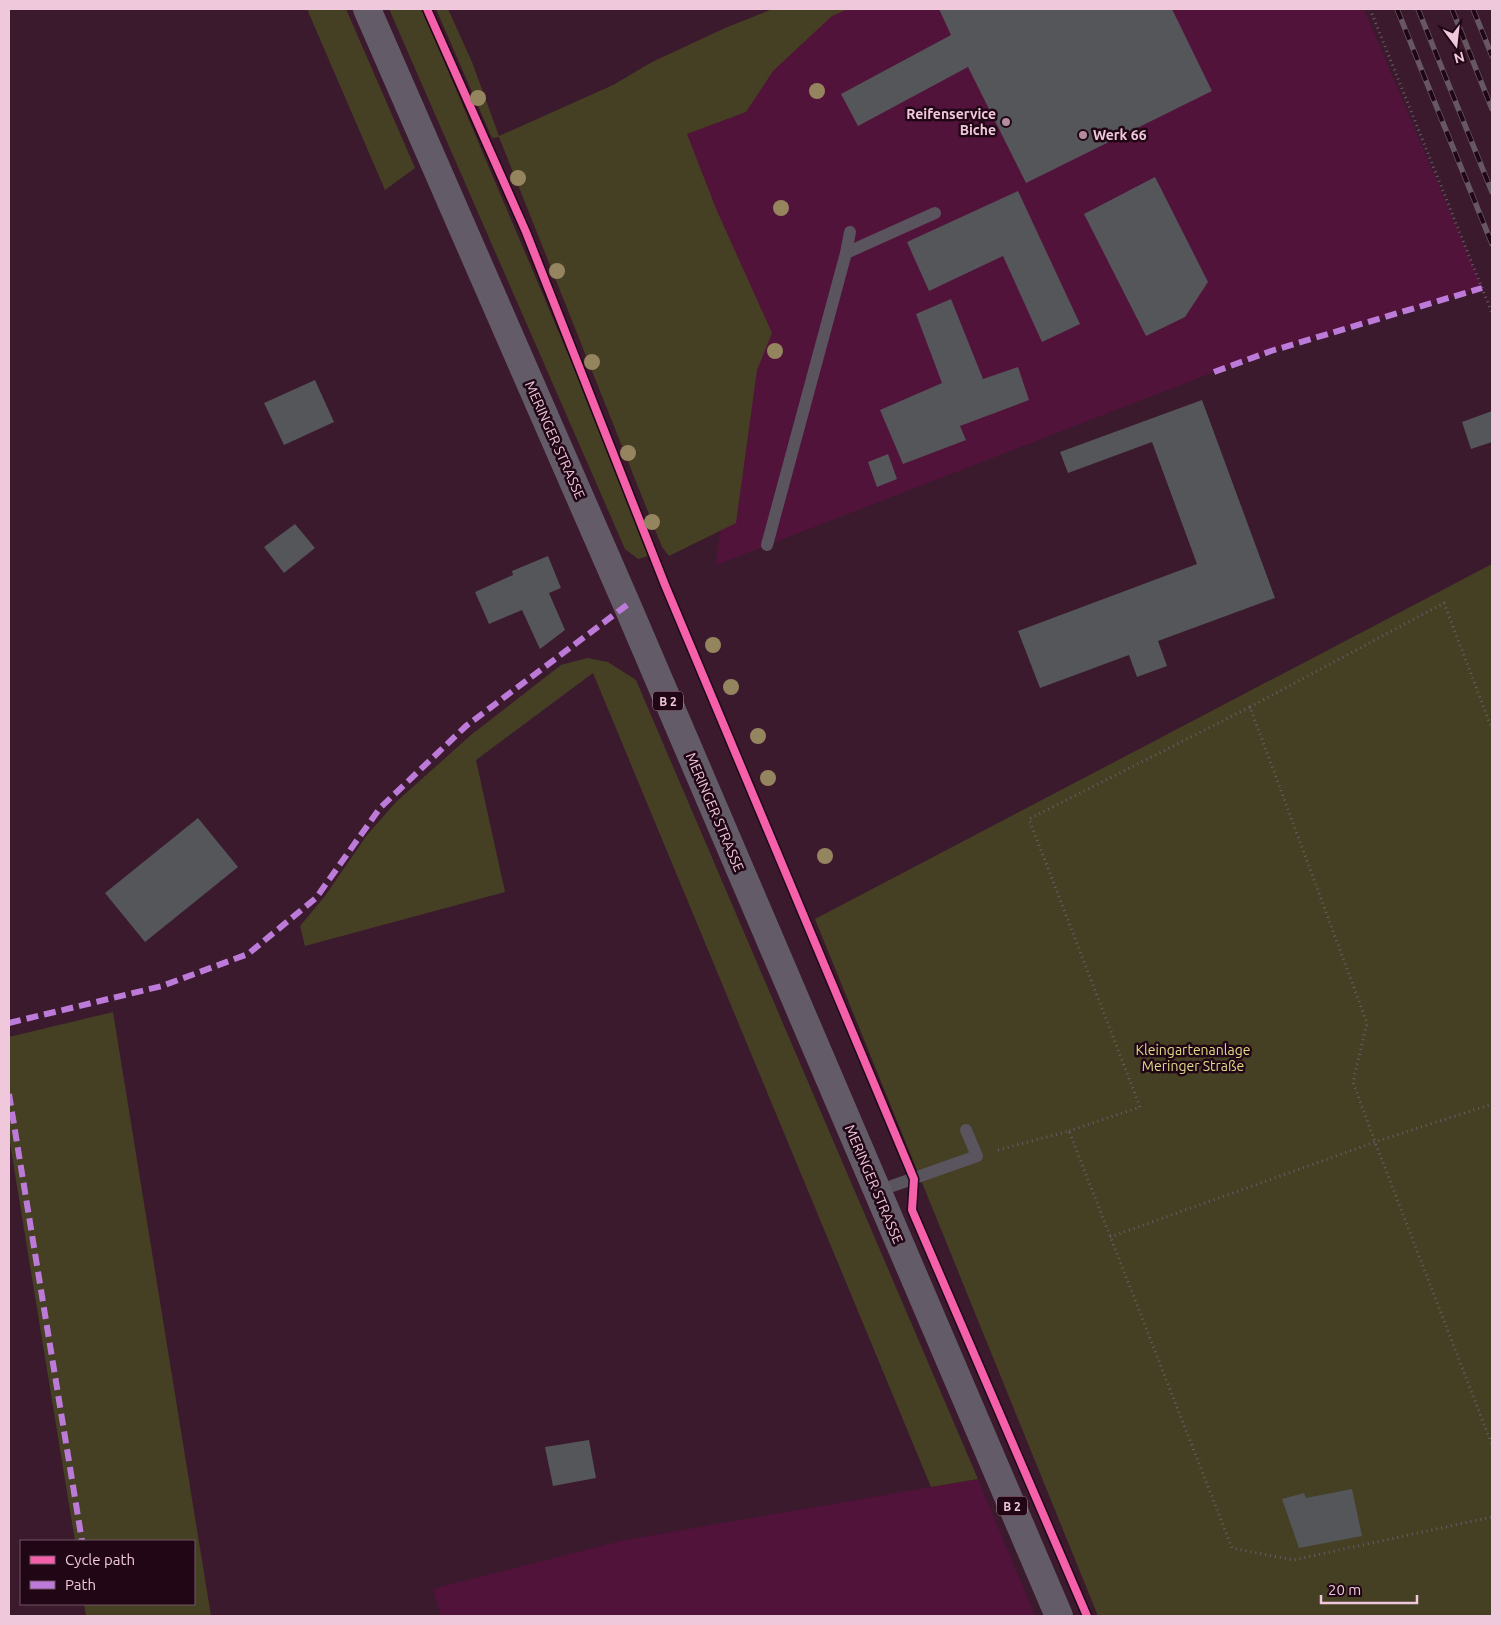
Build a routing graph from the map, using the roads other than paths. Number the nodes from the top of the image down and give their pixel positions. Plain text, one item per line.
1 (367, 9) edge
2 (935, 213) dead end
3 (850, 232) dead end
4 (846, 254) junction
5 (767, 545) dead end
6 (966, 1130) dead end
7 (878, 1192) junction
8 (1059, 1616) edge

1 - 7 main road, MERINGER STRASSE / B 2
2 - 4 lane
3 - 4 lane
4 - 5 lane
6 - 7 lane
7 - 8 main road, MERINGER STRASSE / B 2

